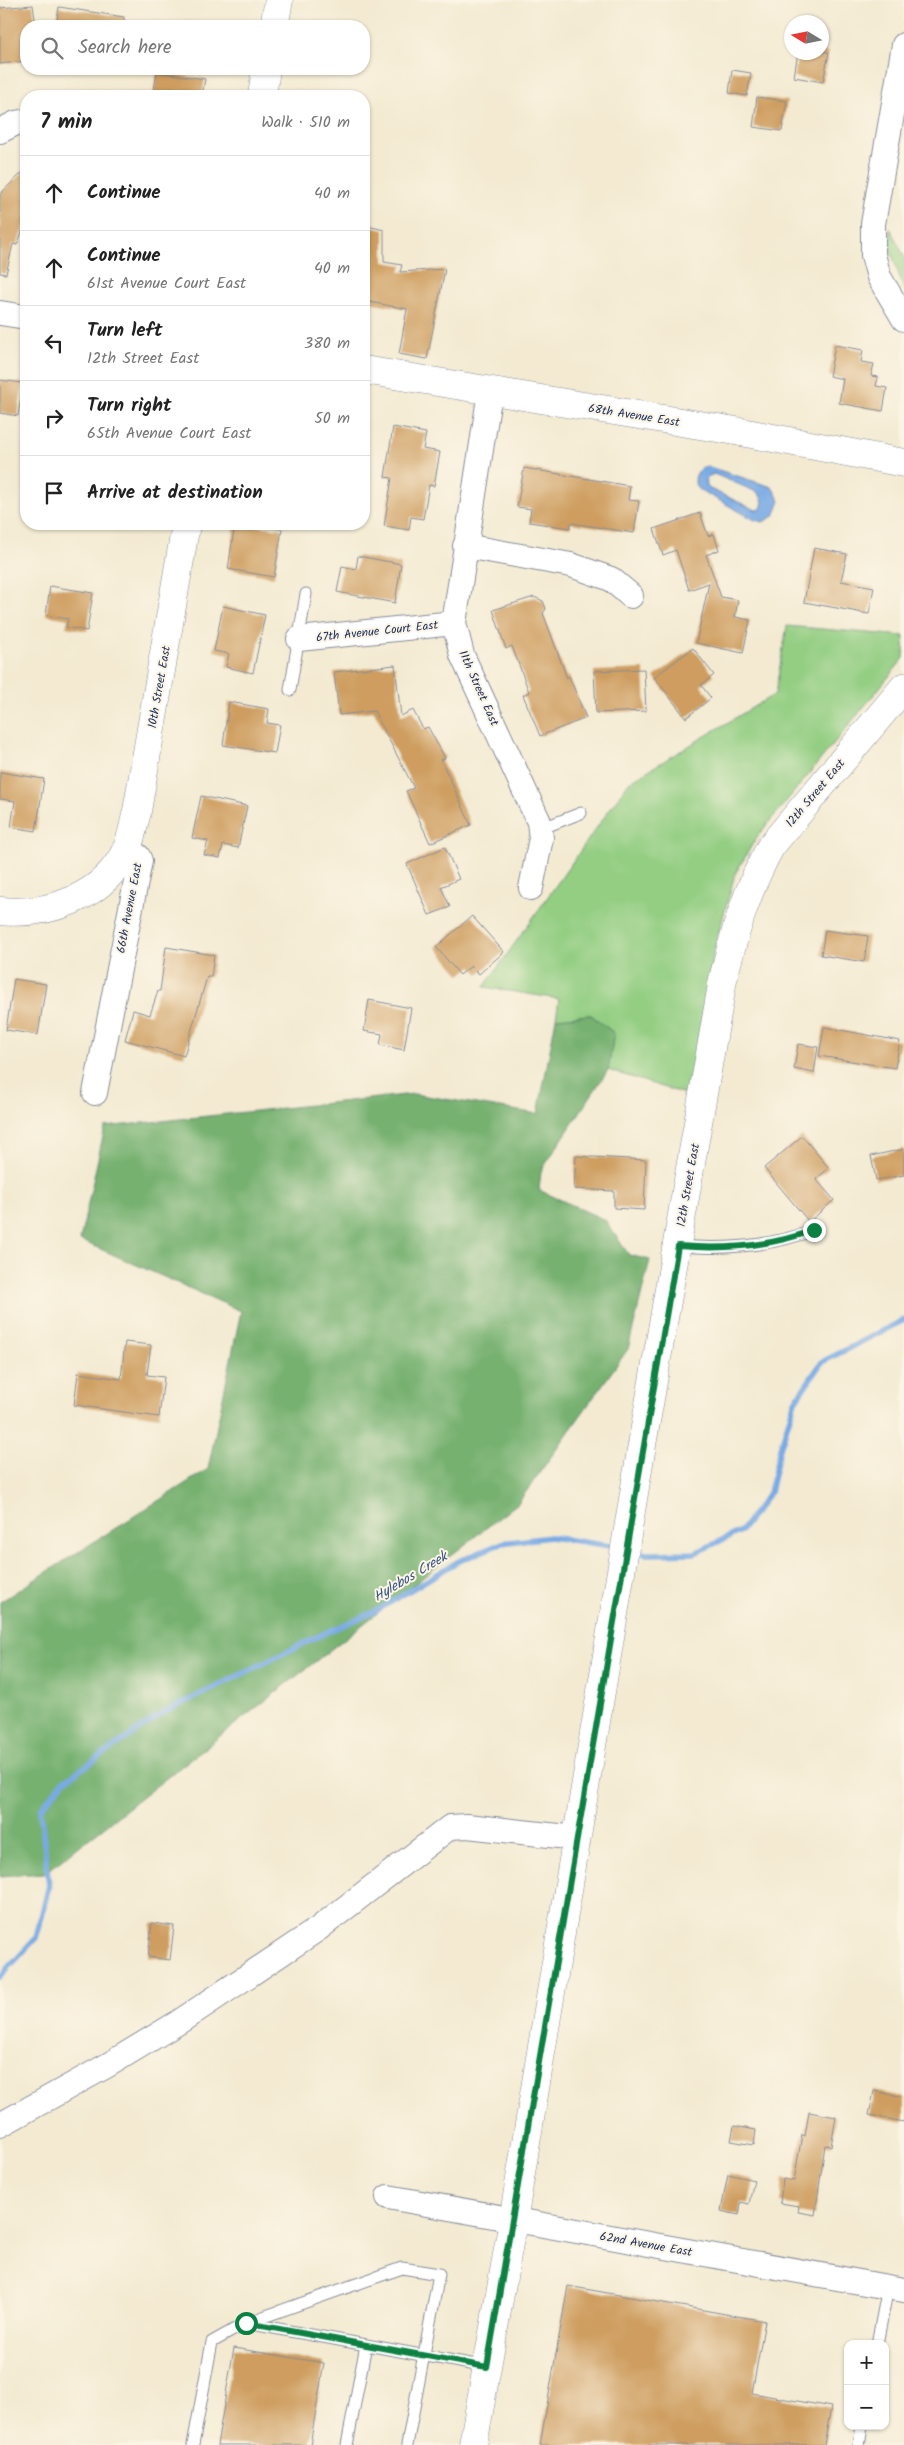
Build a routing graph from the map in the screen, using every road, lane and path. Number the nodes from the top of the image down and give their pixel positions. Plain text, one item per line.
1 (279, 0) edge
2 (275, 20) edge
3 (903, 59) edge
4 (265, 75) edge
5 (263, 90) edge
6 (20, 123) edge
7 (0, 131) edge
8 (0, 313) edge
9 (20, 316) edge
10 (904, 319) edge
11 (370, 371) edge
12 (490, 392) junction
13 (904, 463) edge
14 (185, 530) edge
15 (465, 546) junction
16 (306, 594) dead end
17 (631, 596) dead end
18 (454, 624) junction
19 (299, 639) junction
20 (904, 687) edge
21 (290, 690) dead end
22 (581, 813) dead end
23 (540, 829) junction
24 (126, 849) junction
25 (531, 888) dead end
26 (0, 911) edge
27 (95, 1093) dead end
28 (814, 1230) dead end
29 (678, 1246) junction
30 (577, 1838) junction
31 (0, 2125) edge
32 (388, 2198) dead end
33 (513, 2221) junction
34 (896, 2288) edge
35 (246, 2323) junction
36 (878, 2340) edge
37 (366, 2345) junction
38 (423, 2357) junction
39 (487, 2367) junction
40 (861, 2430) edge
41 (193, 2445) edge
42 (347, 2445) edge
43 (407, 2445) edge
44 (473, 2445) edge
45 (859, 2445) edge

1 - 2 street
3 - 10 street
4 - 5 street
6 - 7 street
8 - 9 street
11 - 12 street, 68th Avenue East
12 - 13 street, 68th Avenue East
12 - 15 street, 11th Street East
14 - 24 street, 10th Street East
15 - 17 street
15 - 18 street, 11th Street East
16 - 19 lane
18 - 19 street, 67th Avenue Court East
18 - 23 street, 11th Street East
19 - 21 lane
20 - 29 street, 12th Street East
22 - 23 lane
23 - 25 street, 11th Street East
24 - 26 street, 66th Avenue East
24 - 27 street, 66th Avenue East
28 - 29 lane
29 - 30 street, 12th Street East
30 - 31 street
30 - 33 street, 12th Street East
32 - 33 street, 62nd Avenue East
33 - 34 street, 62nd Avenue East
33 - 39 street, 12th Street East
34 - 36 lane
35 - 37 lane
35 - 38 lane
35 - 41 lane
37 - 38 lane
37 - 42 lane
38 - 39 lane
38 - 43 lane
39 - 44 street, 12th Street East
40 - 45 lane

